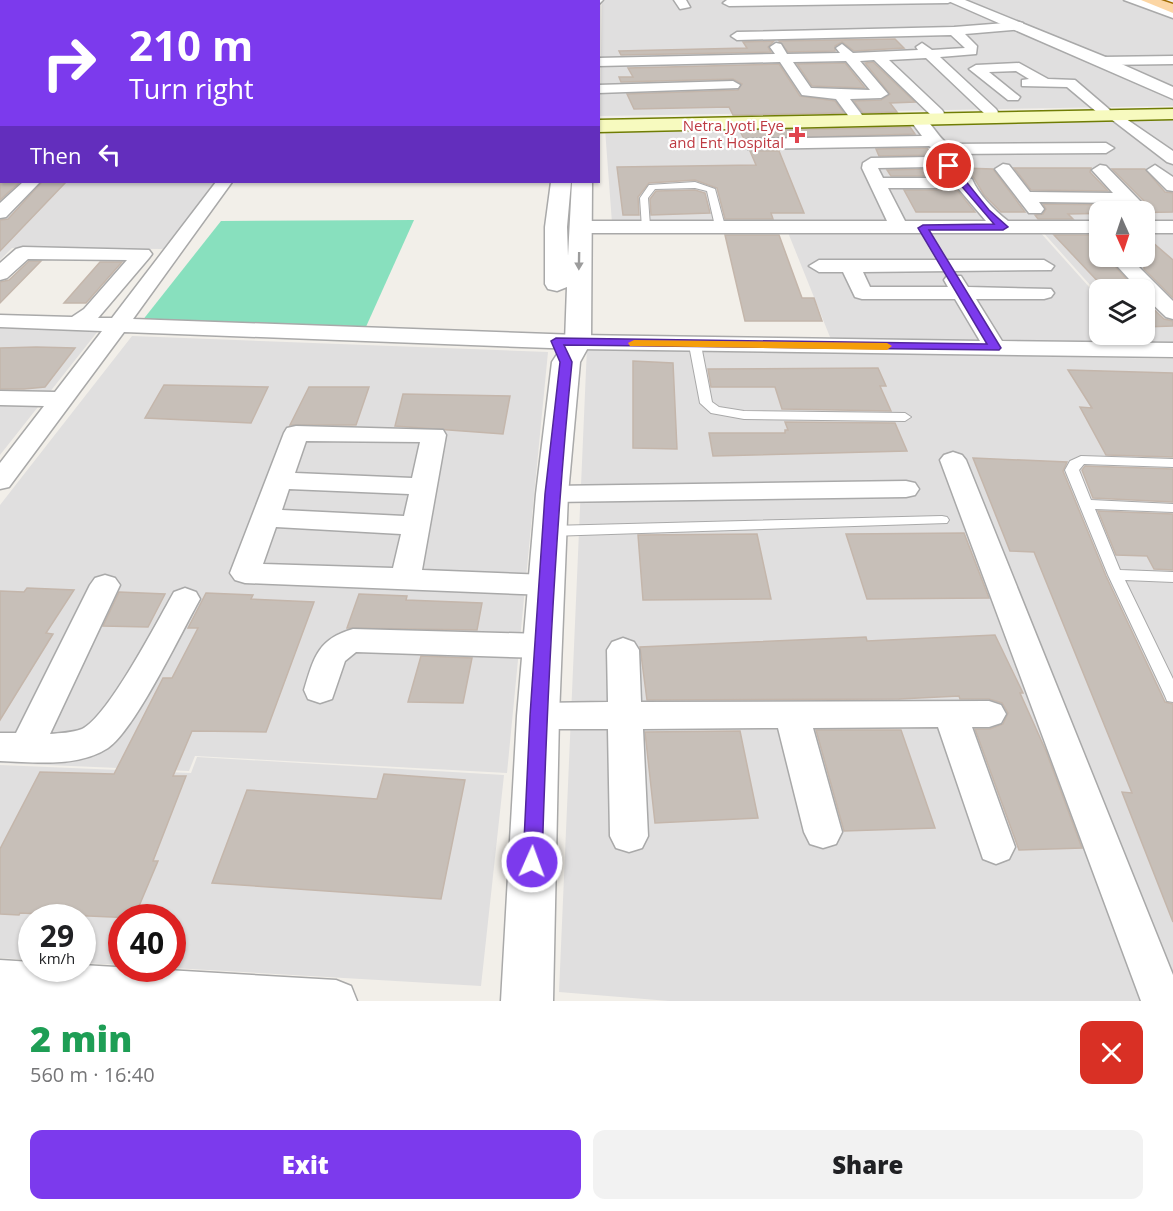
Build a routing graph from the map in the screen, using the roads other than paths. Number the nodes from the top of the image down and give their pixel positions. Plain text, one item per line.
1 (948, 0) edge
2 (953, 0) edge
3 (1131, 0) edge
4 (1148, 0) edge
5 (787, 1) edge
6 (879, 1) edge
7 (760, 3) junction
8 (733, 9) edge
9 (1173, 9) edge
10 (824, 13) junction
11 (1173, 14) edge
12 (1019, 26) junction
13 (954, 31) junction
14 (907, 32) junction
15 (867, 33) junction
16 (794, 34) junction
17 (831, 34) junction
18 (759, 35) junction
19 (737, 36) dead end
20 (694, 46) dead end
21 (600, 49) edge
22 (930, 54) junction
23 (815, 56) junction
24 (849, 56) junction
25 (785, 57) junction
26 (1173, 60) edge
27 (1102, 61) junction
28 (600, 62) edge
29 (889, 62) junction
30 (944, 67) junction
31 (1045, 83) junction
32 (961, 84) junction
33 (995, 84) junction
34 (733, 85) dead end
35 (907, 85) junction
36 (1074, 86) junction
37 (1100, 86) dead end
38 (600, 89) edge
39 (1168, 90) edge
40 (840, 95) junction
41 (1012, 97) dead end
42 (1173, 108) edge
43 (991, 112) junction
44 (1110, 113) junction
45 (937, 114) junction
46 (1173, 114) edge
47 (855, 115) junction
48 (600, 120) edge
49 (918, 120) junction
50 (600, 126) edge
51 (933, 141) junction
52 (748, 144) dead end
53 (1106, 148) dead end
54 (1169, 151) edge
55 (1003, 169) dead end
56 (1100, 170) dead end
57 (1155, 170) dead end
58 (31, 183) edge
59 (223, 183) edge
60 (561, 183) edge
61 (582, 183) edge
62 (1173, 185) edge
63 (1025, 196) junction
64 (1129, 198) junction
65 (1132, 201) edge
66 (4, 205) edge
67 (896, 222) junction
68 (997, 222) junction
69 (645, 226) junction
70 (720, 226) junction
71 (1049, 226) junction
72 (580, 227) junction
73 (923, 228) junction
74 (1089, 230) edge
75 (851, 266) junction
76 (1023, 266) junction
77 (1044, 266) dead end
78 (819, 267) dead end
79 (946, 267) junction
80 (1128, 267) edge
81 (0, 274) edge
82 (962, 293) junction
83 (0, 307) edge
84 (0, 312) edge
85 (1173, 313) edge
86 (0, 321) edge
87 (78, 323) junction
88 (118, 325) junction
89 (695, 345) junction
90 (567, 348) junction
91 (995, 348) junction
92 (1173, 350) edge
93 (0, 398) edge
94 (62, 399) junction
95 (904, 417) dead end
96 (952, 460) dead end
97 (1173, 463) edge
98 (279, 480) junction
99 (0, 481) edge
100 (424, 487) junction
101 (906, 489) dead end
102 (1086, 504) junction
103 (1173, 508) edge
104 (551, 513) junction
105 (264, 518) junction
106 (942, 520) dead end
107 (416, 526) junction
108 (1115, 575) junction
109 (1173, 578) edge
110 (406, 579) junction
111 (105, 585) dead end
112 (547, 585) junction
113 (185, 599) dead end
114 (543, 646) junction
115 (623, 650) dead end
116 (320, 690) dead end
117 (1173, 696) edge
118 (950, 714) junction
119 (989, 714) dead end
120 (792, 715) junction
121 (538, 716) junction
122 (626, 716) junction
123 (13, 747) edge
124 (823, 832) dead end
125 (629, 836) dead end
126 (996, 847) dead end
127 (0, 981) edge
128 (242, 998) edge
129 (336, 1001) edge
130 (527, 1001) edge
131 (1162, 1001) edge

1 - 6 street
2 - 12 street
3 - 11 street
4 - 9 main road
5 - 7 street
5 - 10 street
6 - 10 street
7 - 8 street
7 - 16 street
8 - 18 street
10 - 15 street
10 - 17 street
12 - 13 street
12 - 27 street
13 - 14 street
13 - 22 street
14 - 15 street
14 - 22 street
15 - 17 street
15 - 29 street
16 - 17 street
16 - 18 street
16 - 23 street
17 - 24 street
18 - 19 street
18 - 25 street
20 - 21 street
22 - 29 street
22 - 30 street
23 - 24 street
23 - 25 street
24 - 29 street
24 - 40 street
25 - 28 street
25 - 40 street
26 - 27 street
27 - 39 street
29 - 30 street
29 - 35 street
30 - 32 street
31 - 33 street
31 - 33 street
31 - 36 street
32 - 35 street
32 - 43 street
33 - 41 street
34 - 38 street
35 - 45 street
36 - 37 street
36 - 44 street
40 - 47 street
42 - 44 main road
43 - 44 main road
43 - 45 main road
44 - 46 main road
44 - 49 main road
44 - 54 street
45 - 47 main road
47 - 48 main road
49 - 50 main road
49 - 51 street
51 - 52 street
51 - 53 street
55 - 63 street
56 - 64 street
57 - 62 street
58 - 66 street
59 - 88 street
60 - 90 street
61 - 72 street
63 - 64 street
63 - 71 street
64 - 65 street
67 - 68 street
67 - 68 street
67 - 70 street
67 - 73 street
68 - 71 street
68 - 73 street
69 - 70 street
69 - 70 lane
69 - 72 street
71 - 74 street
72 -> 90 street
73 - 79 street
75 - 78 street
75 - 79 street
75 - 82 street
76 - 77 street
76 - 79 street
76 - 82 street
79 - 82 street
80 - 85 street
81 - 87 street
82 - 91 street
83 - 84 street
86 - 87 street
87 - 88 street
88 - 90 street
88 - 94 street
89 - 90 street
89 - 91 street
89 - 95 lane
90 - 104 street
91 - 92 street
93 - 94 street
94 - 99 street
96 - 131 street
97 - 102 lane
98 - 100 street
98 - 100 street
98 - 105 street
100 - 107 street
101 - 104 street
102 - 103 lane
102 - 108 lane
104 - 106 lane
104 - 112 street
105 - 107 street
105 - 110 street
107 - 110 street
108 - 109 lane
108 - 117 lane
110 - 112 street
111 - 123 street
112 - 114 street
113 - 123 street
114 - 116 street
114 - 121 street
115 - 122 street
118 - 119 street
118 - 120 street
118 - 126 street
120 - 122 street
120 - 124 street
121 - 122 street
121 - 130 street
122 - 125 street
127 - 128 street
128 - 129 street

